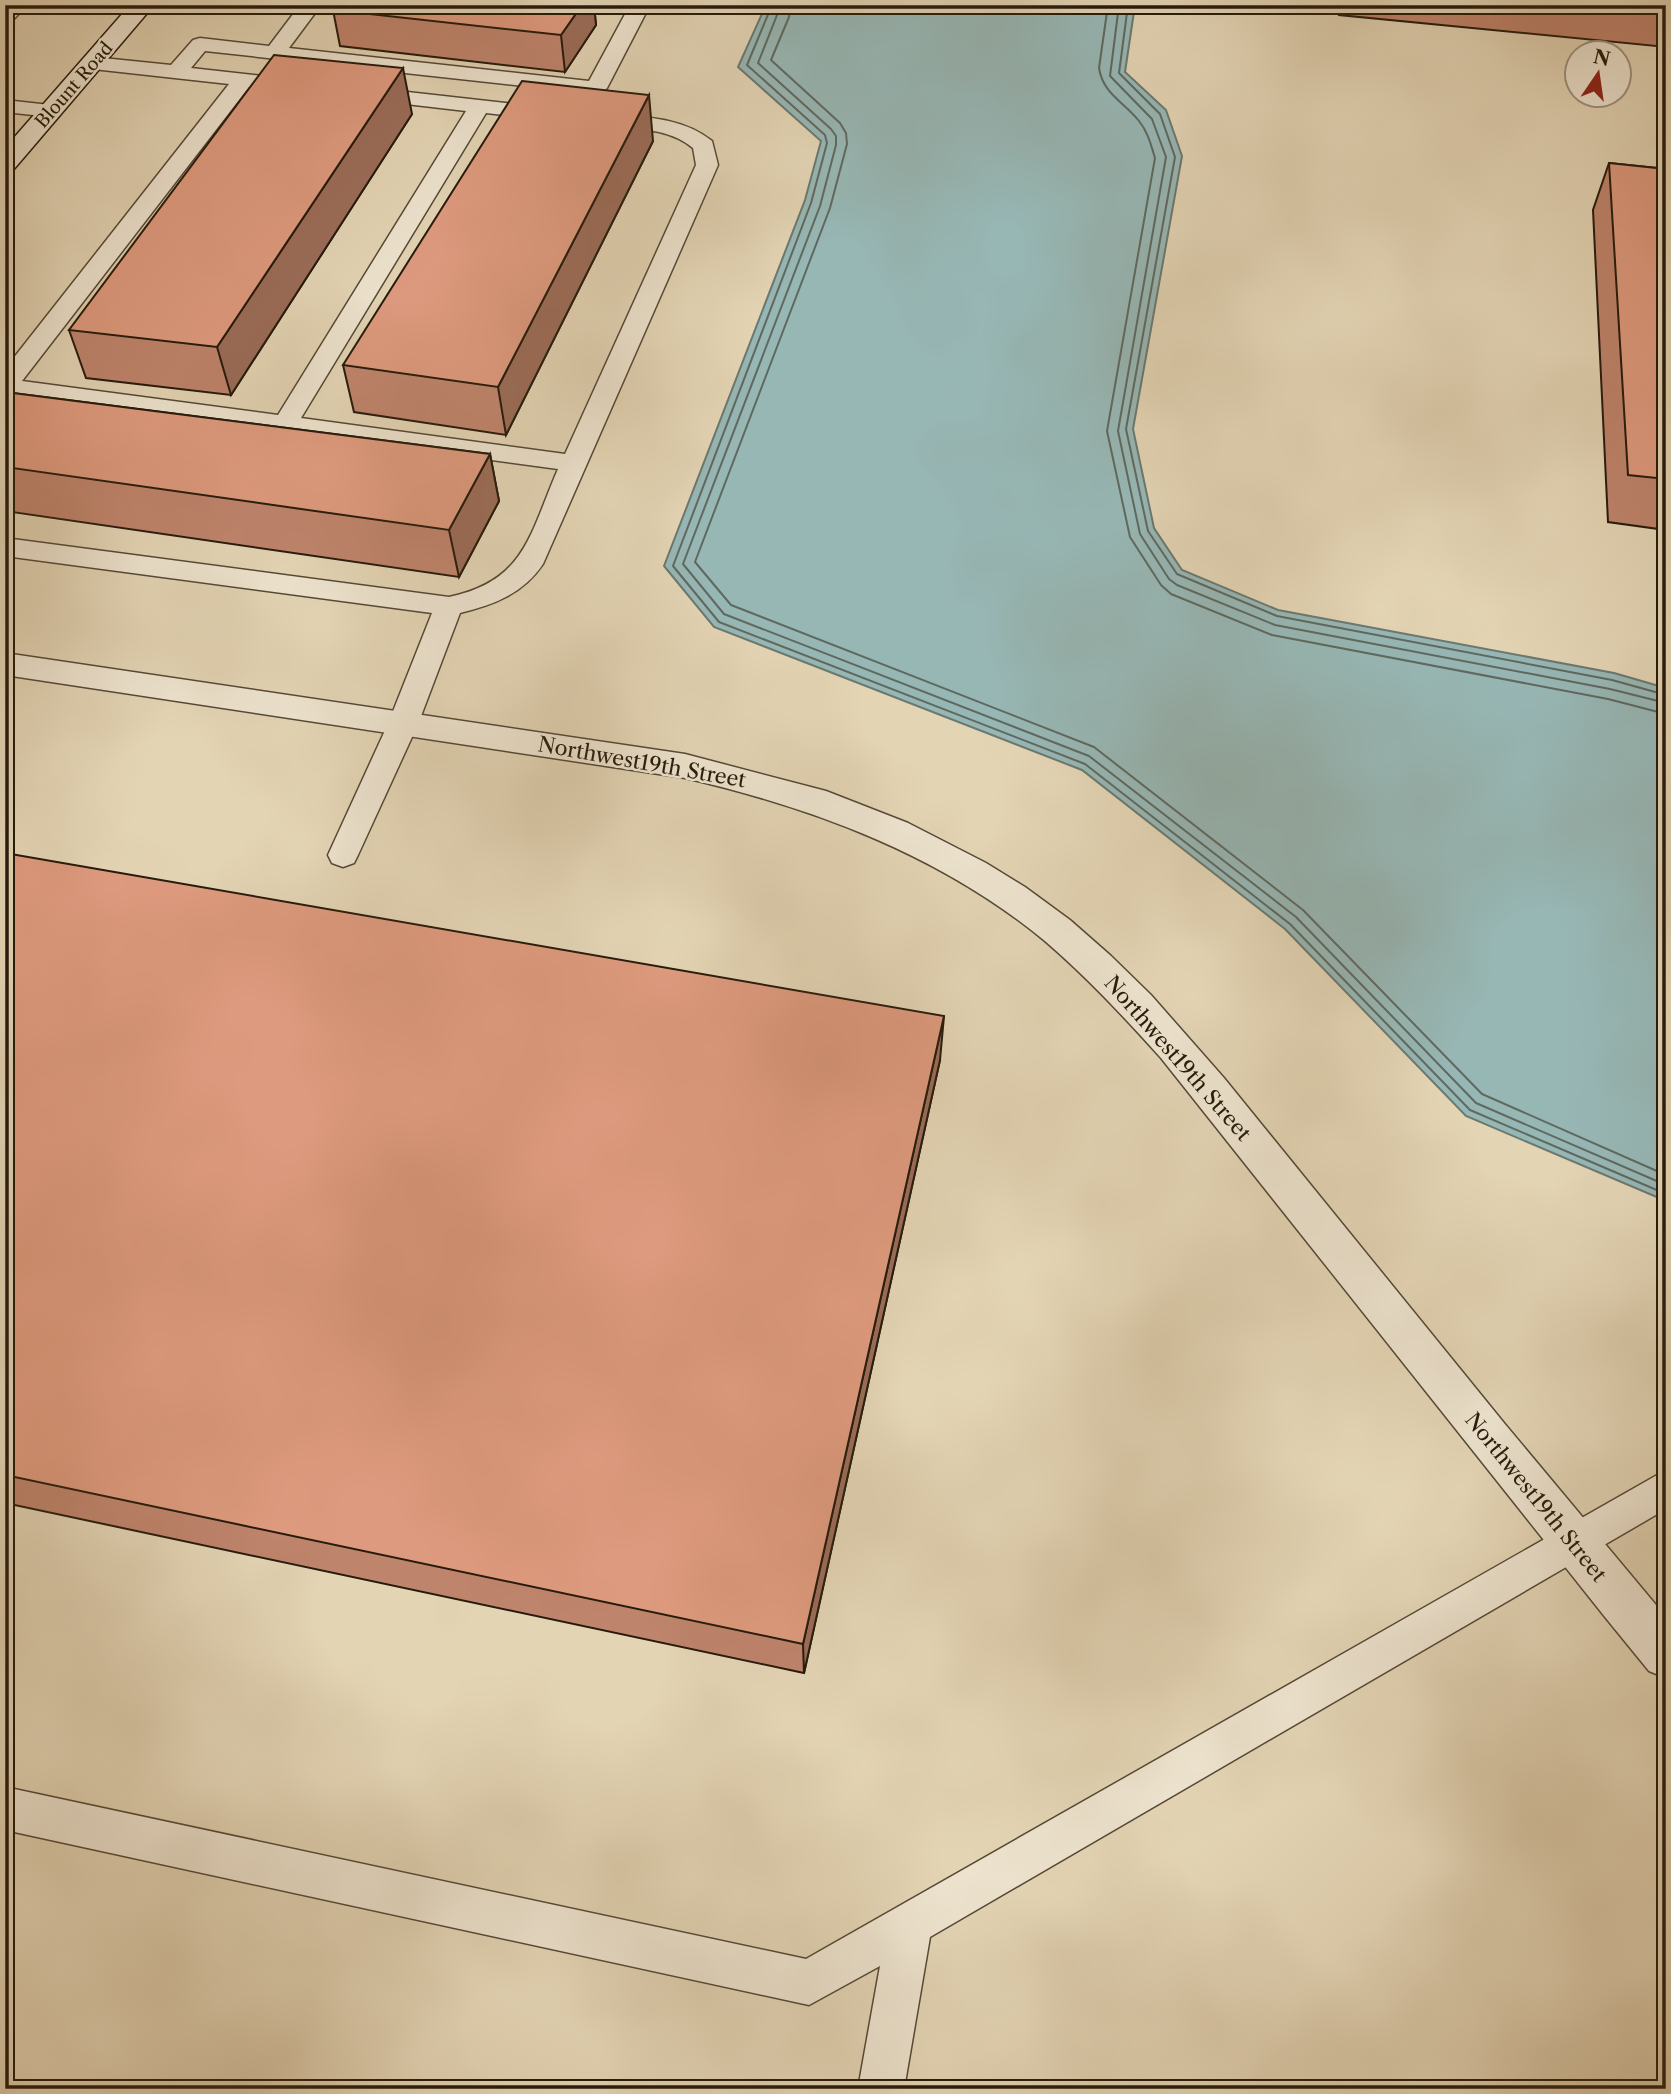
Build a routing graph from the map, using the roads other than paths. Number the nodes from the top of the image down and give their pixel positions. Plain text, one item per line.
1 (17, 5) edge
2 (143, 5) edge
3 (312, 5) edge
4 (640, 5) edge
5 (5, 18) edge
6 (275, 52) junction
7 (93, 63) junction
8 (176, 72) junction
9 (243, 80) junction
10 (5, 106) edge
11 (480, 106) junction
12 (51, 111) junction
13 (5, 164) edge
14 (285, 424) junction
15 (573, 463) junction
16 (5, 547) edge
17 (449, 606) junction
18 (5, 664) edge
19 (402, 724) junction
20 (343, 855) dead end
21 (1666, 1488) edge
22 (1572, 1543) junction
23 (1666, 1654) edge
24 (5, 1808) edge
25 (910, 1924) junction
26 (881, 2089) edge

1 - 5 lane
2 - 7 street, Blount Road
3 - 6 lane
4 - 6 lane
6 - 8 lane
7 - 8 lane
7 - 12 street, Blount Road
8 - 9 lane
9 - 11 lane
9 - 14 lane
10 - 12 lane
11 - 14 lane
11 - 15 lane
12 - 13 street, Blount Road
14 - 15 lane
15 - 17 lane
16 - 17 lane
17 - 19 lane
18 - 19 street, Northwest19th Street
19 - 20 lane
19 - 22 street, Northwest19th Street
21 - 22 lane
22 - 23 street, Northwest19th Street
22 - 25 lane
24 - 25 lane
25 - 26 lane

